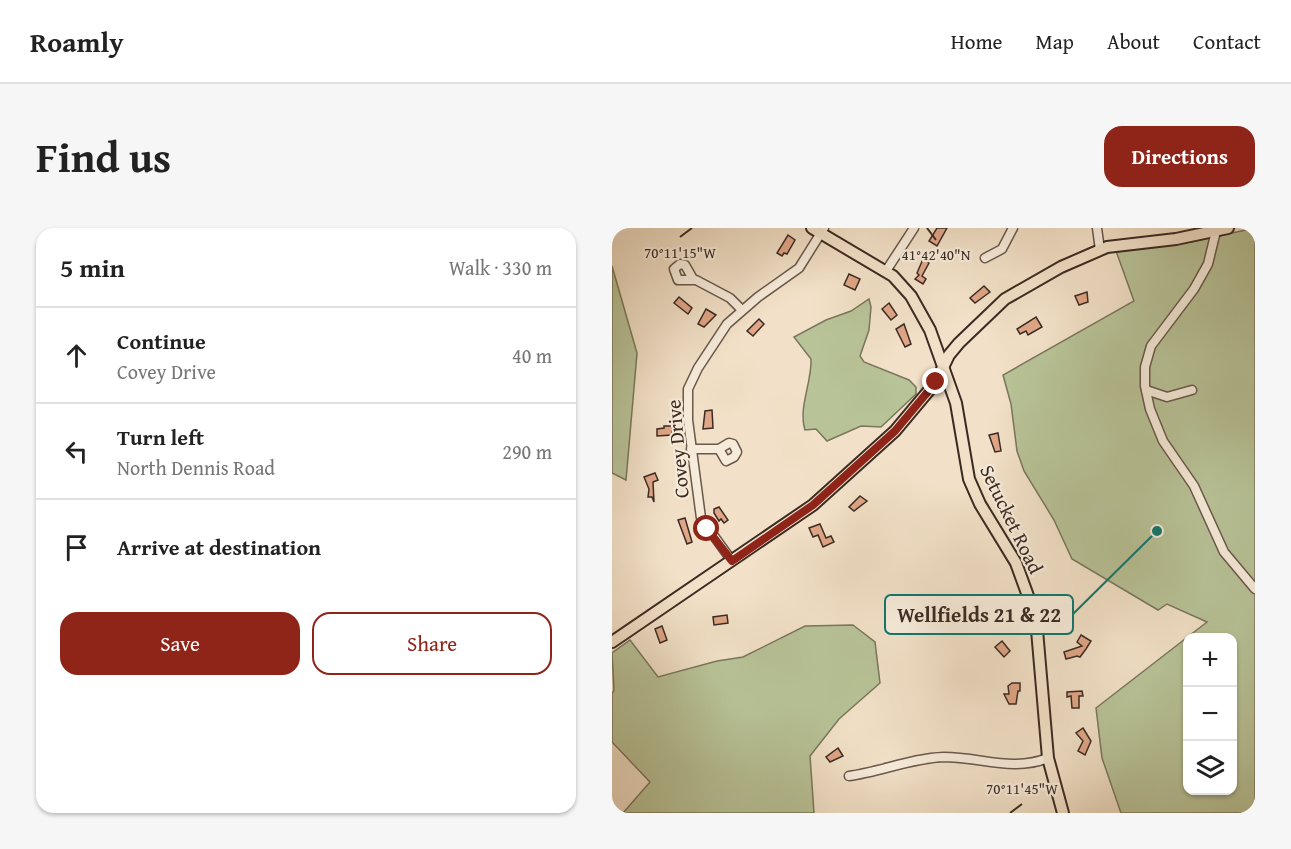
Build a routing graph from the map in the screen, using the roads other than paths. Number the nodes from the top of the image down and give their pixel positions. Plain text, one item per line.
1 (914, 228) edge
2 (1013, 228) edge
3 (1097, 228) edge
4 (1228, 228) edge
5 (819, 229) edge
6 (1216, 231) junction
7 (1100, 250) junction
8 (985, 258) dead end
9 (886, 271) junction
10 (693, 279) dead end
11 (742, 309) junction
12 (944, 364) junction
13 (1146, 390) junction
14 (1192, 390) dead end
15 (692, 449) junction
16 (719, 449) dead end
17 (732, 561) junction
18 (1255, 589) edge
19 (612, 642) edge
20 (1048, 758) junction
21 (849, 776) dead end
22 (1063, 813) edge

1 - 9 street
2 - 8 street
3 - 7 street
4 - 6 main road
5 - 9 main road, Setucket Road
5 - 11 street, Covey Drive
6 - 7 main road
6 - 13 street
7 - 12 main road
9 - 12 main road, Setucket Road
10 - 11 street
11 - 15 street, Covey Drive
12 - 17 main road
12 - 20 main road, Setucket Road
13 - 14 street
13 - 18 street
15 - 16 street
15 - 17 street, Covey Drive
17 - 19 main road
20 - 21 street
20 - 22 main road, Setucket Road

